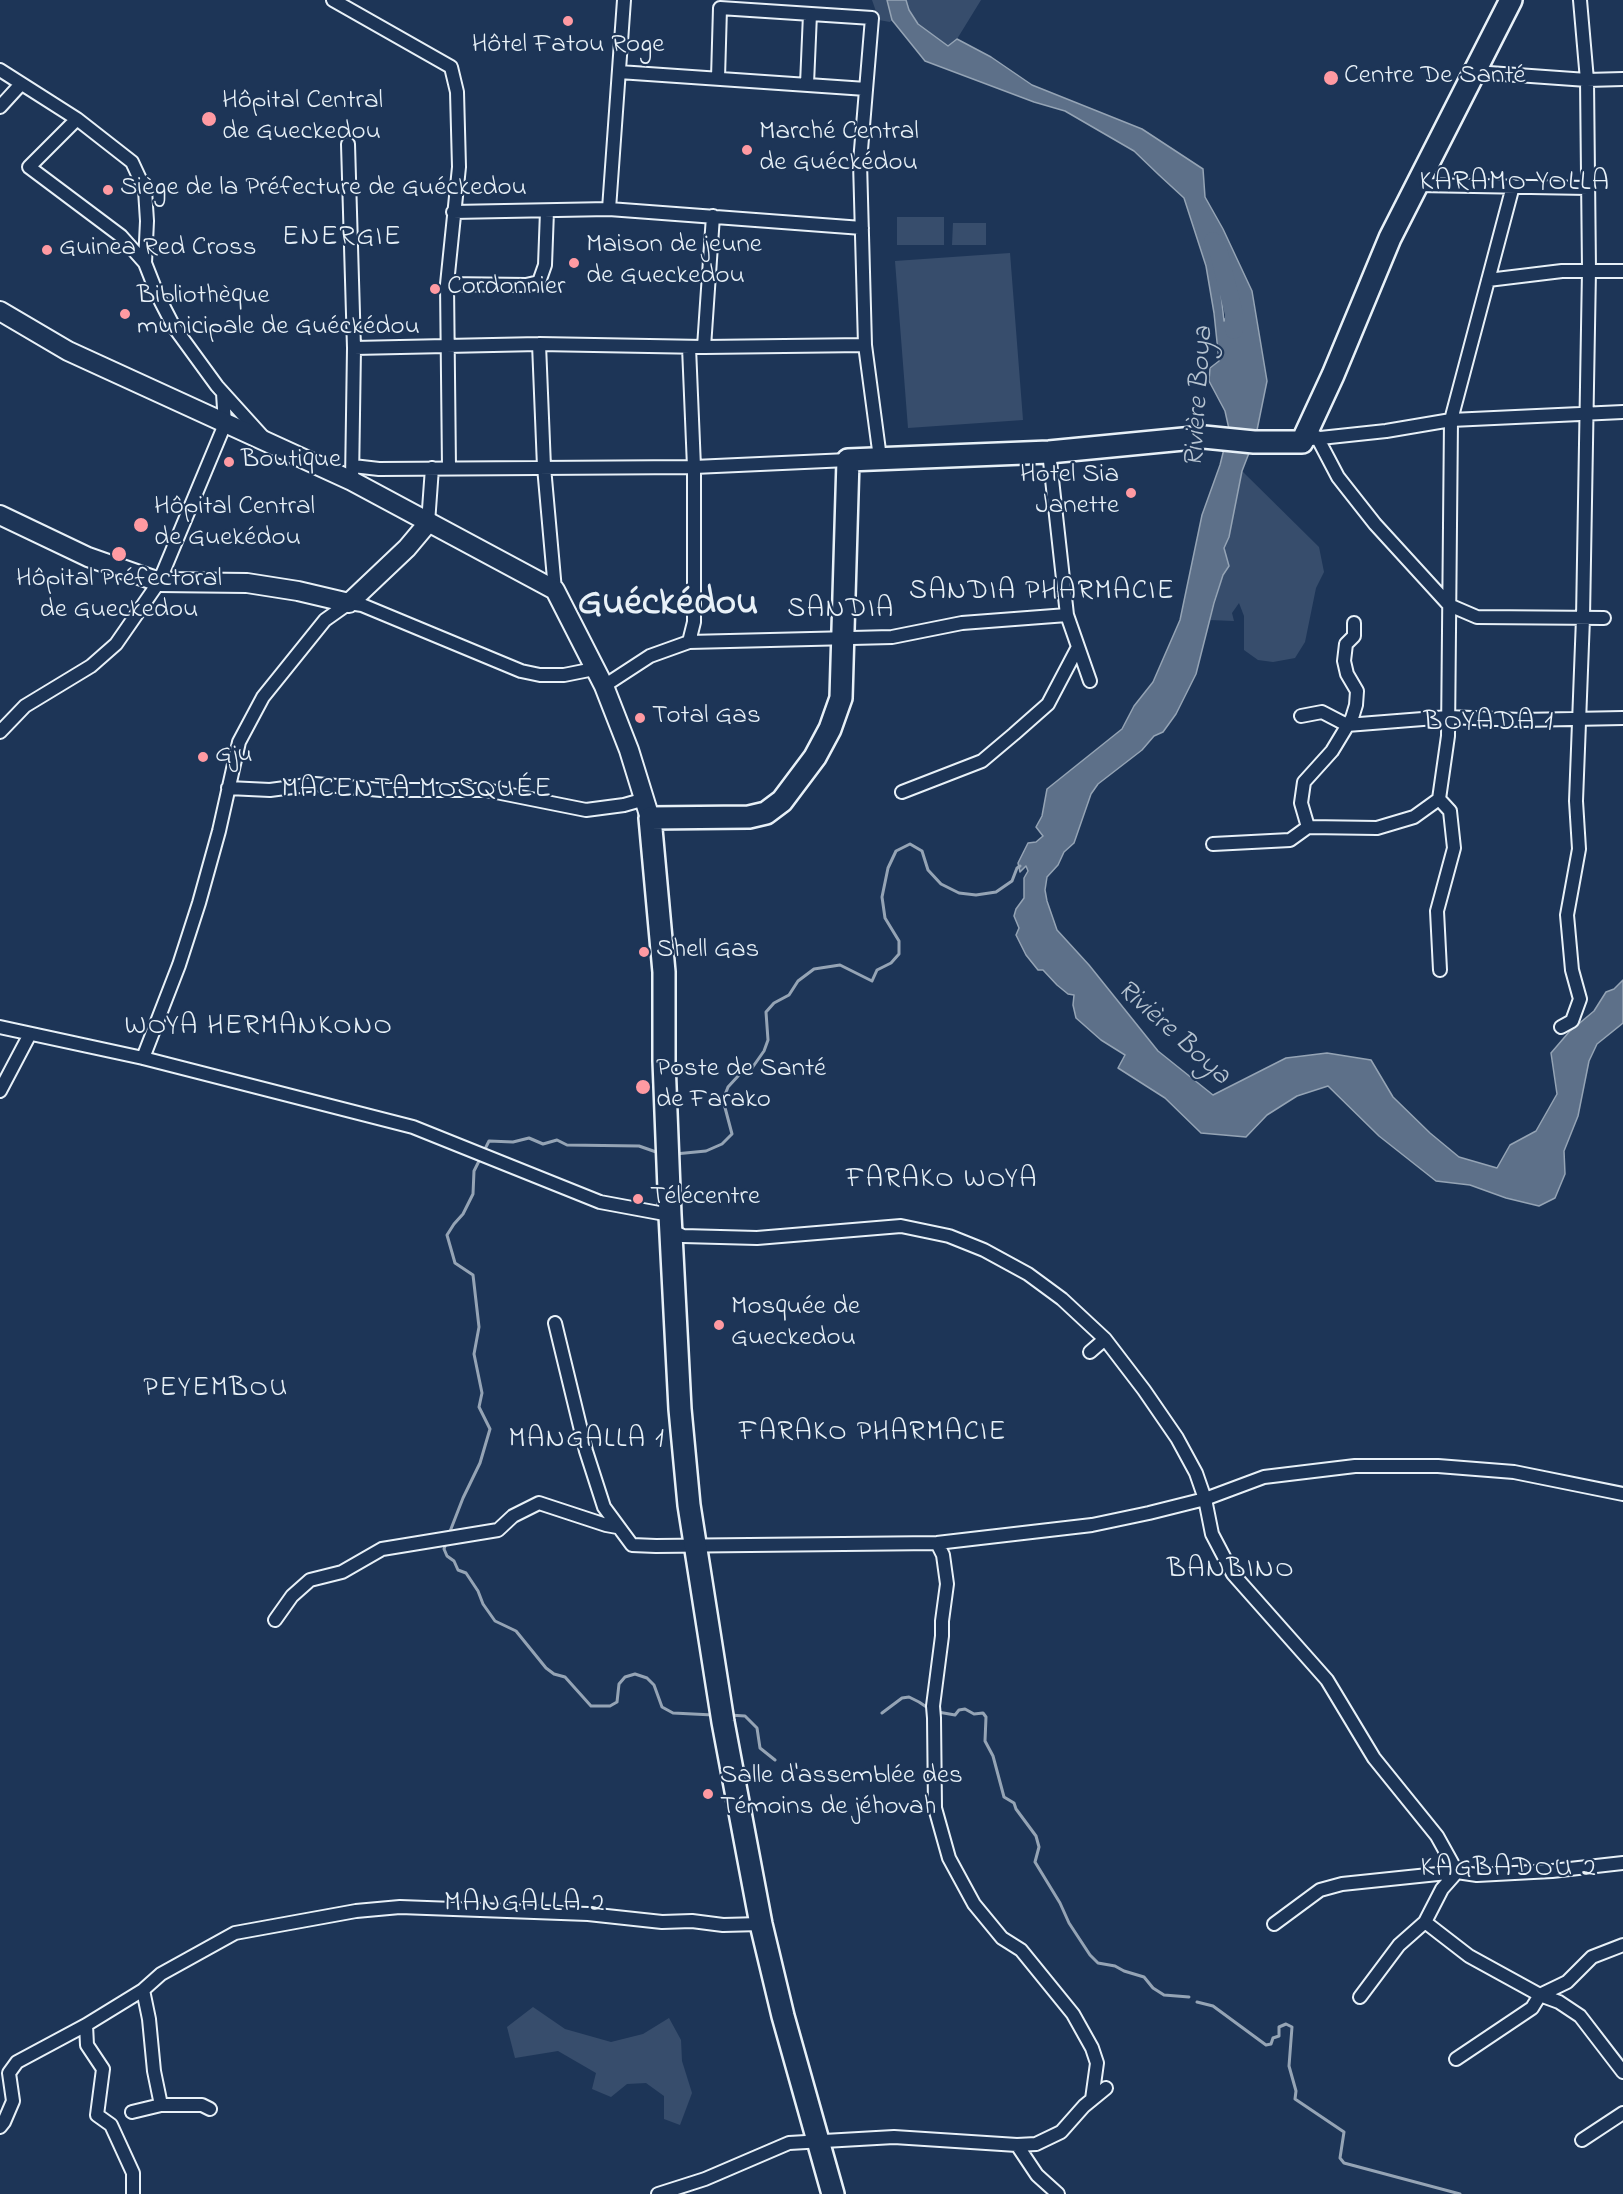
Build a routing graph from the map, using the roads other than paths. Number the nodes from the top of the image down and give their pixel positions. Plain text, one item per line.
1 (333, 0) edge
2 (624, 0) edge
3 (1511, 0) edge
4 (1580, 0) edge
5 (810, 14) junction
6 (0, 70) edge
7 (619, 72) junction
8 (1475, 72) junction
9 (718, 78) junction
10 (1623, 79) edge
11 (1587, 80) junction
12 (21, 84) junction
13 (807, 84) junction
14 (866, 89) junction
15 (0, 107) edge
16 (77, 119) junction
17 (348, 144) dead end
18 (1417, 185) junction
19 (1513, 186) junction
20 (1588, 188) junction
21 (609, 209) junction
22 (547, 211) junction
23 (453, 212) junction
24 (712, 216) junction
25 (862, 228) junction
26 (145, 263) junction
27 (1589, 270) junction
28 (1623, 271) edge
29 (1488, 280) junction
30 (447, 284) junction
31 (0, 311) edge
32 (539, 344) junction
33 (865, 345) junction
34 (446, 347) junction
35 (689, 347) junction
36 (704, 347) junction
37 (354, 348) junction
38 (223, 393) junction
39 (1623, 412) edge
40 (1586, 414) junction
41 (1451, 420) junction
42 (225, 424) junction
43 (1310, 439) junction
44 (269, 443) junction
45 (1049, 452) junction
46 (880, 458) junction
47 (848, 460) junction
48 (544, 467) junction
49 (694, 467) junction
50 (432, 468) junction
51 (449, 468) junction
52 (352, 474) junction
53 (0, 515) edge
54 (428, 523) junction
55 (159, 582) junction
56 (555, 590) junction
57 (349, 603) junction
58 (1449, 605) junction
59 (1067, 615) junction
60 (1584, 618) junction
61 (1604, 618) dead end
62 (1354, 623) dead end
63 (843, 638) junction
64 (689, 642) junction
65 (1078, 647) junction
66 (594, 669) junction
67 (1090, 681) dead end
68 (604, 686) junction
69 (1301, 716) dead end
70 (1448, 717) junction
71 (1623, 718) edge
72 (1580, 720) junction
73 (1347, 725) junction
74 (0, 732) edge
75 (228, 788) junction
76 (902, 792) dead end
77 (1439, 799) junction
78 (647, 808) junction
79 (1308, 828) junction
80 (1213, 844) dead end
81 (1440, 970) dead end
82 (0, 1027) edge
83 (1561, 1027) dead end
84 (30, 1034) junction
85 (143, 1058) junction
86 (0, 1091) edge
87 (671, 1223) junction
88 (555, 1323) dead end
89 (1105, 1340) junction
90 (1090, 1353) dead end
91 (1623, 1494) edge
92 (1205, 1499) junction
93 (617, 1527) junction
94 (937, 1543) junction
95 (697, 1545) junction
96 (275, 1620) dead end
97 (1623, 1863) edge
98 (1457, 1872) junction
99 (1425, 1922) junction
100 (761, 1924) junction
101 (1274, 1924) dead end
102 (1623, 1945) edge
103 (143, 1990) junction
104 (1540, 1995) junction
105 (1360, 1997) dead end
106 (86, 2025) junction
107 (1456, 2059) dead end
108 (1623, 2072) edge
109 (1106, 2088) dead end
110 (1092, 2099) junction
111 (161, 2104) junction
112 (210, 2109) dead end
113 (132, 2112) dead end
114 (1623, 2113) edge
115 (0, 2127) edge
116 (1582, 2140) dead end
117 (818, 2141) junction
118 (1017, 2145) junction
119 (133, 2194) edge
120 (658, 2194) edge
121 (833, 2194) edge
122 (1058, 2194) edge

1 - 23 street
2 - 7 street
3 - 8 highway
4 - 11 street
5 - 9 street
5 - 13 street
5 - 14 street
6 - 12 street
7 - 9 street
7 - 21 street
8 - 11 street
8 - 18 highway
9 - 13 street
10 - 11 street
11 - 20 street
12 - 15 street
12 - 16 street
13 - 14 street
14 - 25 street
16 - 26 street
16 - 26 street
17 - 37 street
18 - 19 street
18 - 43 highway
19 - 20 street
19 - 29 street
20 - 27 street
21 - 22 street
21 - 24 street
22 - 23 street
22 - 30 street
23 - 30 street
24 - 25 street
24 - 36 street
25 - 33 street
26 - 38 street
27 - 28 street
27 - 29 street
27 - 40 street
29 - 41 street
30 - 34 street
31 - 42 main road
32 - 34 street
32 - 35 street
32 - 48 street
33 - 36 street
33 - 46 street
34 - 37 street
34 - 51 street
35 - 36 street
35 - 49 street
37 - 52 street
38 - 42 street
38 - 44 street
39 - 40 street
40 - 41 street
40 - 60 street
41 - 43 street
41 - 58 street
42 - 44 main road
42 - 55 street
43 - 45 highway
43 - 58 street
44 - 52 main road
45 - 46 highway
45 - 59 street
46 - 47 highway
47 - 49 street
47 - 63 highway
48 - 49 street
48 - 51 street
48 - 56 street
49 - 64 street
50 - 51 street
50 - 52 street
50 - 54 street
52 - 54 main road
53 - 55 main road
54 - 56 main road
54 - 57 main road
55 - 57 main road
55 - 74 street
56 - 66 main road
57 - 66 street
57 - 75 street
58 - 60 street
58 - 70 street
59 - 63 street
59 - 65 street
60 - 61 street
60 - 72 street
62 - 73 street
63 - 64 street
63 - 78 highway
64 - 68 street
65 - 67 street
65 - 76 street
66 - 68 main road
68 - 78 main road
69 - 73 street
70 - 72 street
70 - 73 street
70 - 77 street
71 - 72 street
72 - 83 street
73 - 79 street
75 - 78 street
75 - 85 street
77 - 79 street
77 - 81 street
78 - 87 highway
79 - 80 street
82 - 84 street
84 - 85 street
84 - 86 street
85 - 87 street
87 - 89 street
87 - 95 highway
88 - 93 street
89 - 90 street
89 - 92 street
91 - 92 street
92 - 94 street
92 - 98 street
93 - 95 street
93 - 96 street
94 - 95 street
94 - 110 street
95 - 100 highway
97 - 98 street
98 - 99 street
98 - 101 street
99 - 104 street
99 - 105 street
100 - 103 street
100 - 117 highway
102 - 104 street
103 - 106 street
103 - 111 street
104 - 107 street
104 - 108 street
106 - 115 street
106 - 119 street
109 - 110 street
110 - 118 street
111 - 112 street
111 - 113 street
114 - 116 street
117 - 118 street
117 - 120 street
117 - 121 highway
118 - 122 street

